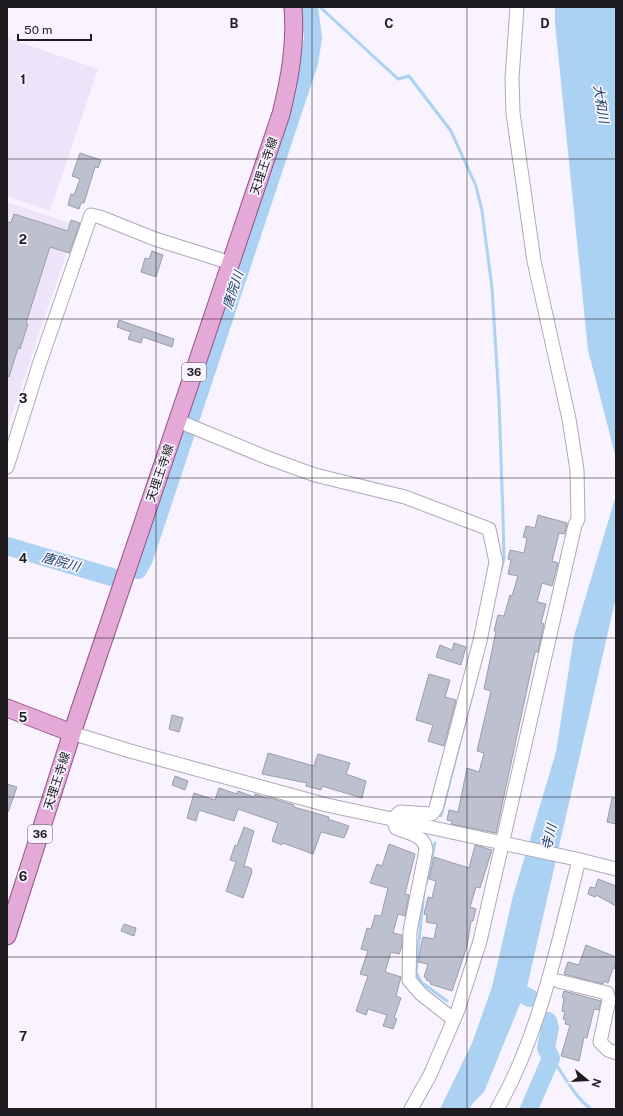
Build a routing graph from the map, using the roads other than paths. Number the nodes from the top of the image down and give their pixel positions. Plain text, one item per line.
1 (293, 7) edge
2 (517, 7) edge
3 (231, 263) junction
4 (178, 421) junction
5 (7, 467) edge
6 (7, 708) edge
7 (72, 733) junction
8 (393, 819) junction
9 (504, 843) junction
10 (578, 859) junction
11 (616, 869) edge
12 (560, 934) junction
13 (7, 936) edge
14 (558, 981) junction
15 (539, 1012) junction
16 (611, 1012) edge
17 (454, 1019) junction
18 (616, 1053) edge
19 (411, 1109) edge
20 (497, 1109) edge

1 - 3 main road, 天理王寺線 / 36
2 - 9 street
3 - 4 main road, 天理王寺線 / 36
3 - 5 street
4 - 7 main road, 天理王寺線 / 36
4 - 8 street
6 - 7 main road
7 - 8 street
7 - 13 main road, 天理王寺線 / 36
8 - 9 street
8 - 17 street
9 - 10 street
9 - 17 street
10 - 11 street
10 - 12 street
12 - 14 street
12 - 15 street
14 - 15 street
14 - 16 street
15 - 20 street
16 - 18 street
17 - 19 street

